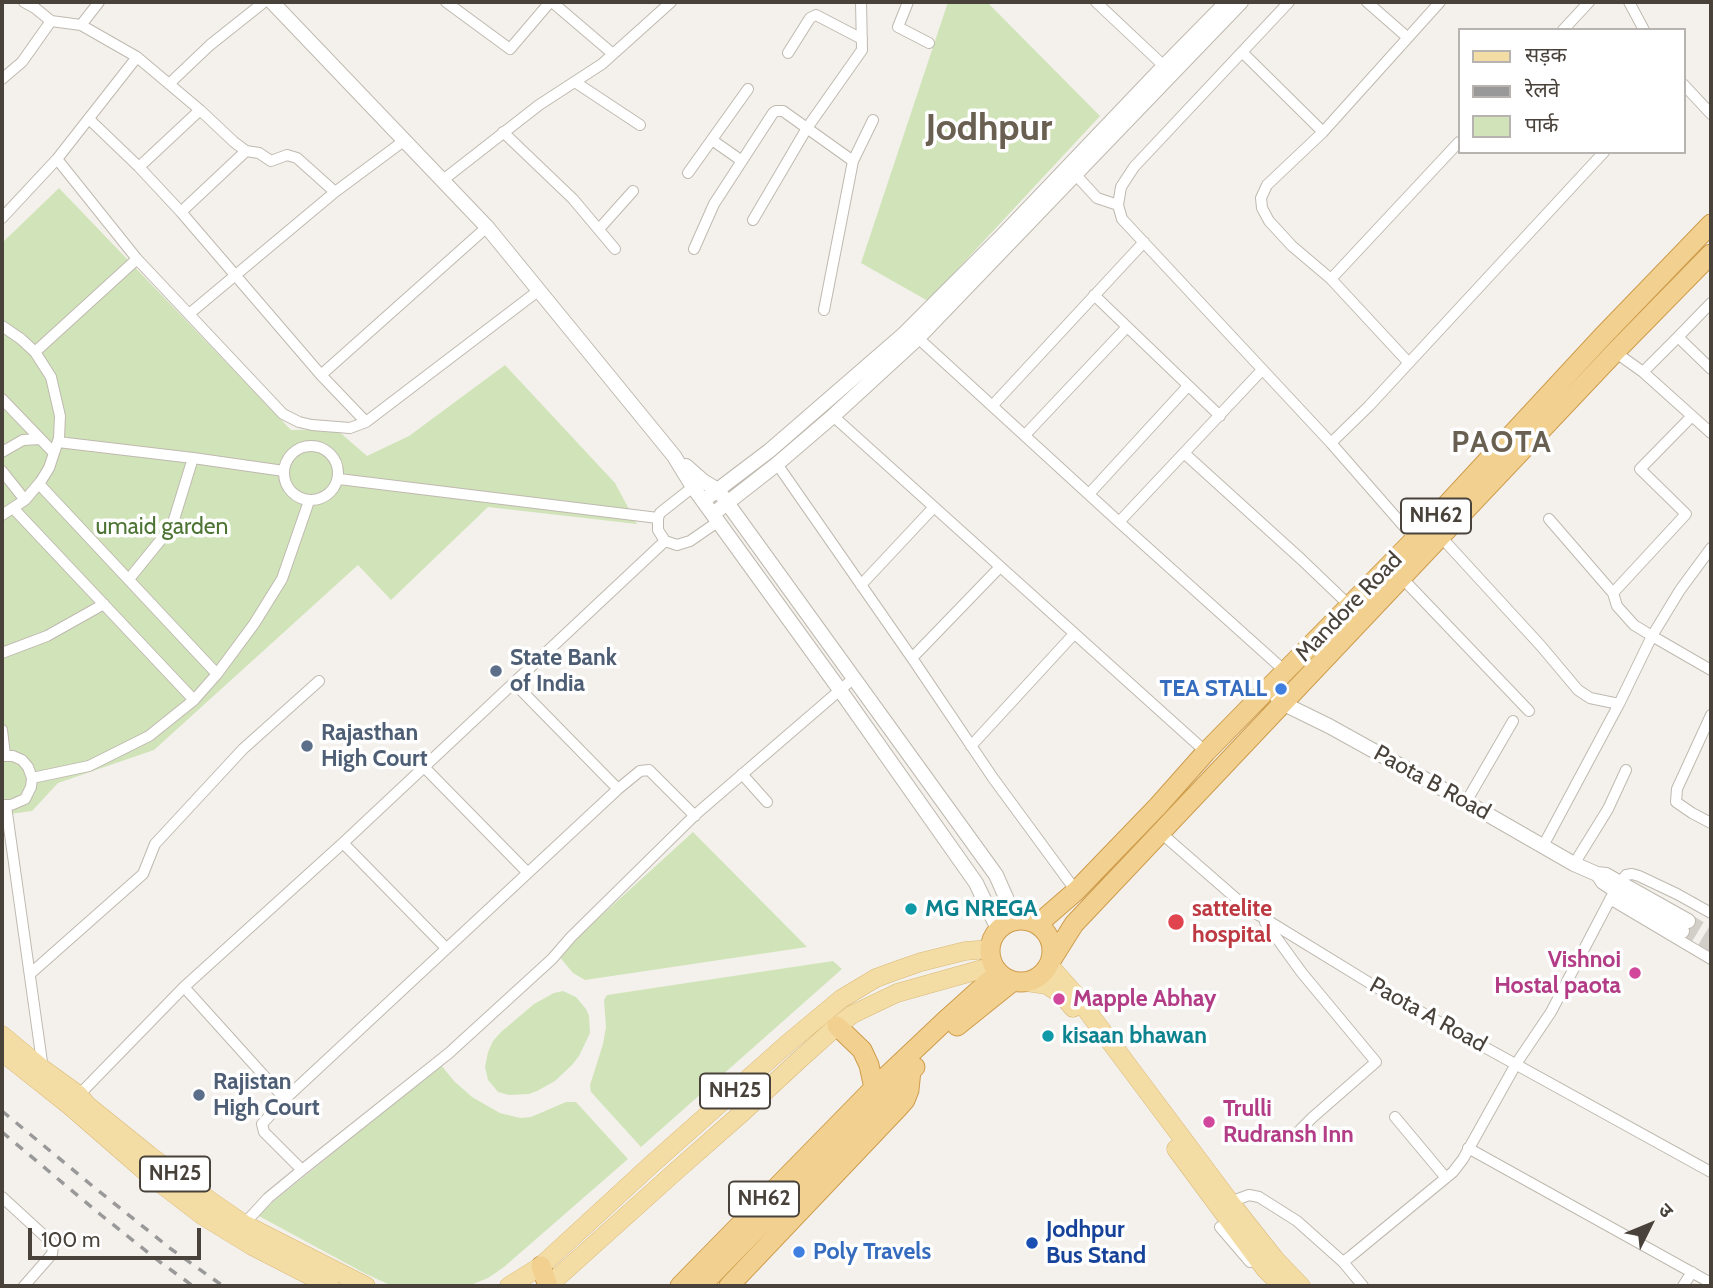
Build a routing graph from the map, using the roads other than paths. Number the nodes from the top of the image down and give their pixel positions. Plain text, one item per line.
1 (24, 2) edge
2 (99, 2) edge
3 (264, 2) edge
4 (272, 2) edge
5 (446, 2) edge
6 (534, 2) edge
7 (671, 2) edge
8 (861, 2) edge
9 (908, 2) edge
10 (1096, 2) edge
11 (1227, 2) edge
12 (1241, 2) edge
13 (1289, 2) edge
14 (1367, 2) edge
15 (1440, 2) edge
16 (1589, 2) edge
17 (1629, 2) edge
18 (548, 4) edge
19 (51, 21) junction
20 (81, 25) junction
21 (1565, 28) edge
22 (1643, 28) edge
23 (1407, 37) junction
24 (862, 39) junction
25 (929, 43) dead end
26 (1242, 52) junction
27 (788, 53) dead end
28 (612, 54) junction
29 (137, 57) junction
30 (1164, 66) junction
31 (2, 79) edge
32 (575, 82) junction
33 (169, 84) junction
34 (1685, 86) edge
35 (748, 89) dead end
36 (200, 110) junction
37 (1711, 114) edge
38 (89, 119) junction
39 (873, 120) dead end
40 (639, 125) dead end
41 (807, 128) junction
42 (503, 132) junction
43 (1323, 132) junction
44 (405, 140) junction
45 (712, 140) junction
46 (1458, 143) edge
47 (246, 151) junction
48 (1602, 154) edge
49 (57, 159) junction
50 (742, 161) junction
51 (853, 161) junction
52 (139, 167) junction
53 (688, 173) dead end
54 (1075, 174) junction
55 (443, 180) junction
56 (633, 191) dead end
57 (335, 192) junction
58 (1118, 205) junction
59 (181, 212) junction
60 (2, 218) edge
61 (753, 220) dead end
62 (1711, 224) edge
63 (487, 227) junction
64 (599, 229) junction
65 (1143, 242) junction
66 (615, 248) dead end
67 (694, 249) dead end
68 (1711, 254) edge
69 (137, 259) junction
70 (236, 275) junction
71 (1331, 279) junction
72 (538, 291) junction
73 (1094, 295) junction
74 (1711, 303) edge
75 (824, 310) dead end
76 (189, 314) junction
77 (2, 326) edge
78 (1127, 327) junction
79 (1678, 337) junction
80 (918, 338) junction
81 (35, 352) junction
82 (1615, 352) junction
83 (1408, 362) junction
84 (1711, 369) edge
85 (1262, 370) junction
86 (1643, 372) junction
87 (321, 375) junction
88 (1188, 386) junction
89 (2, 398) edge
90 (992, 405) junction
91 (833, 416) junction
92 (1220, 416) junction
93 (1692, 416) junction
94 (366, 422) junction
95 (1711, 433) edge
96 (1025, 435) junction
97 (40, 439) junction
98 (58, 442) junction
99 (1331, 443) junction
100 (2, 452) edge
101 (54, 453) junction
102 (1184, 453) junction
103 (674, 456) junction
104 (193, 458) junction
105 (776, 464) junction
106 (2, 471) edge
107 (284, 471) junction
108 (338, 479) junction
109 (39, 484) junction
110 (693, 487) junction
111 (718, 491) junction
112 (1089, 494) junction
113 (25, 499) junction
114 (309, 501) junction
115 (703, 501) junction
116 (728, 504) junction
117 (934, 507) junction
118 (13, 508) junction
119 (2, 515) edge
120 (716, 517) junction
121 (658, 519) junction
122 (1549, 519) dead end
123 (1119, 522) junction
124 (1441, 537) junction
125 (1415, 539) junction
126 (665, 541) junction
127 (1711, 548) edge
128 (1000, 566) junction
129 (1402, 578) junction
130 (129, 579) junction
131 (861, 585) junction
132 (1613, 593) junction
133 (104, 604) junction
134 (1350, 606) junction
135 (1074, 634) junction
136 (1652, 636) junction
137 (2, 653) edge
138 (912, 658) junction
139 (1711, 670) edge
140 (1286, 672) junction
141 (217, 674) junction
142 (854, 678) junction
143 (319, 681) dead end
144 (514, 683) junction
145 (840, 690) junction
146 (1268, 690) junction
147 (194, 700) junction
148 (1284, 704) junction
149 (1619, 704) junction
150 (1529, 711) dead end
151 (1711, 715) edge
152 (1513, 721) dead end
153 (2, 730) edge
154 (971, 746) junction
155 (1206, 752) junction
156 (3, 756) edge
157 (424, 767) junction
158 (1626, 770) dead end
159 (742, 774) junction
160 (32, 778) junction
161 (618, 789) junction
162 (767, 802) dead end
163 (1466, 802) junction
164 (4, 805) edge
165 (695, 816) junction
166 (1711, 823) edge
167 (1161, 833) junction
168 (343, 843) junction
169 (1543, 846) junction
170 (1574, 864) junction
171 (528, 873) junction
172 (1615, 890) junction
173 (1076, 891) junction
174 (1711, 913) edge
175 (1262, 917) junction
176 (1007, 924) junction
177 (1038, 924) junction
178 (1685, 926) tunnel mouth
179 (446, 948) junction
180 (1711, 959) edge
181 (1051, 962) junction
182 (1004, 970) junction
183 (30, 974) junction
184 (184, 987) junction
185 (838, 1026) junction
186 (2, 1035) edge
187 (2, 1052) edge
188 (1517, 1064) junction
189 (43, 1069) junction
190 (911, 1070) junction
191 (874, 1088) junction
192 (285, 1099) junction
193 (74, 1100) junction
194 (1395, 1117) dead end
195 (854, 1119) junction
196 (1300, 1130) dead end
197 (1468, 1148) junction
198 (662, 1156) junction
199 (302, 1170) junction
200 (676, 1171) junction
201 (1711, 1172) edge
202 (1446, 1178) junction
203 (2, 1197) edge
204 (1224, 1214) junction
205 (244, 1224) junction
206 (1343, 1262) junction
207 (1270, 1264) junction
208 (541, 1266) junction
209 (1692, 1272) junction
210 (1711, 1283) edge
211 (24, 1286) edge
212 (330, 1286) edge
213 (366, 1286) edge
214 (509, 1286) edge
215 (548, 1286) edge
216 (680, 1286) edge
217 (701, 1286) edge
218 (729, 1286) edge
219 (1271, 1286) edge
220 (1282, 1286) edge
221 (1301, 1286) edge
222 (1363, 1286) edge
223 (1683, 1286) edge

1 - 19 street
2 - 20 street
3 - 33 street
4 - 44 street
5 - 18 street
6 - 18 street
7 - 28 street
8 - 24 street
9 - 25 street
10 - 30 street
11 - 30 street
12 - 54 street
13 - 26 street
14 - 23 street
15 - 23 street
16 - 21 street
17 - 22 street
18 - 28 street
19 - 20 street
19 - 31 street
20 - 29 street
23 - 43 street
24 - 27 street
24 - 41 street
26 - 43 street
26 - 58 street
28 - 32 street
29 - 33 street
29 - 38 street
30 - 111 street
32 - 40 street
32 - 42 street
33 - 36 street
34 - 37 street
35 - 45 street
36 - 47 street
36 - 52 street
38 - 49 street
38 - 52 street
39 - 51 street
41 - 50 street
41 - 51 street
41 - 61 street
42 - 55 street
42 - 64 street
43 - 71 street
44 - 55 street
44 - 57 street
45 - 50 street
45 - 53 street
46 - 71 street
47 - 57 street
47 - 59 street
48 - 83 street
49 - 60 street
49 - 69 street
50 - 67 street
51 - 75 street
52 - 59 street
54 - 58 street
54 - 80 street
55 - 63 street
56 - 64 street
57 - 70 street
58 - 65 street
59 - 70 street
62 - 125 highway, Mandore Road / NH62
63 - 72 street
63 - 87 street
64 - 66 street
65 - 73 street
65 - 85 street
68 - 82 highway, Mandore Road / NH62
69 - 76 street
69 - 81 street
70 - 76 street
70 - 87 street
71 - 83 street
72 - 94 street
72 - 103 street
73 - 78 street
73 - 90 street
74 - 79 street
76 - 94 street
77 - 81 street
78 - 88 street
78 - 96 street
79 - 84 street
79 - 86 street
80 - 90 street
80 - 91 street
81 - 98 street
82 - 86 street
82 - 124 highway, Mandore Road / NH62
83 - 99 street
85 - 92 street
85 - 99 street
86 - 93 street
87 - 94 street
88 - 92 street
88 - 112 street
89 - 97 street
90 - 96 street
91 - 105 street
91 - 117 street
92 - 102 street
93 - 95 street
93 - 132 street
96 - 112 street
97 - 100 street
97 - 101 street
98 - 101 street
98 - 104 street
99 - 125 street
101 - 109 street
102 - 123 street
102 - 134 street
103 - 110 street
103 - 111 street
104 - 107 street
104 - 130 street
105 - 116 street
105 - 131 street
106 - 113 street
107 - 108 street
107 - 114 street
108 - 114 street
108 - 121 street
109 - 113 street
109 - 130 street
110 - 115 street
110 - 121 street
111 - 115 street
111 - 116 street
112 - 123 street
113 - 118 street
114 - 141 street
115 - 120 street
116 - 120 street
116 - 142 street
117 - 128 street
117 - 131 street
118 - 119 street
118 - 133 street
120 - 126 street
120 - 145 street
121 - 126 street
122 - 132 street
123 - 140 street
124 - 129 highway, Mandore Road / NH62
124 - 149 street
125 - 134 highway, Mandore Road / NH62
126 - 144 street
127 - 136 street
128 - 135 street
128 - 138 street
129 - 148 highway, Mandore Road / NH62
129 - 150 street
130 - 141 street
131 - 138 street
132 - 136 street
133 - 137 street
133 - 147 street
134 - 140 highway, Mandore Road / NH62
135 - 154 street
135 - 155 street
136 - 139 street
136 - 149 street
138 - 154 street
140 - 146 highway, Mandore Road / NH62
141 - 147 street
142 - 145 street
142 - 176 street
143 - 183 street
144 - 157 street
144 - 161 street
145 - 159 street
145 - 176 street
146 - 148 street, Paota B Road
146 - 155 highway, Mandore Road / NH62
147 - 160 street
148 - 163 street, Paota B Road
148 - 167 highway, Mandore Road / NH62
149 - 169 street
151 - 166 street
152 - 163 street
153 - 156 street
154 - 173 street
155 - 173 highway, Mandore Road / NH62
156 - 160 street
157 - 168 street
157 - 171 street
158 - 170 street
159 - 162 street
159 - 165 street
160 - 164 street
161 - 165 street
161 - 171 street
163 - 169 street, Paota B Road
164 - 183 street
165 - 199 street
167 - 175 street, Paota A Road
167 - 181 highway, Mandore Road / NH62
168 - 179 street
168 - 184 street
169 - 170 street, Paota B Road
170 - 172 street, Paota B Road
171 - 179 street
172 - 174 street
172 - 178 street, Paota B Road
172 - 180 street
172 - 188 street
173 - 177 highway, Mandore Road / NH62
175 - 188 street, Paota A Road
175 - 196 street
176 - 177 highway
176 - 182 highway, NH62
177 - 181 highway
179 - 192 street
181 - 182 highway, NH62
181 - 204 main road, NH25
182 - 185 main road, NH25
182 - 190 highway, NH62
182 - 191 highway, NH62
182 - 198 main road, NH25
182 - 204 main road, NH25
183 - 189 street
184 - 192 street
184 - 193 street
185 - 191 highway
185 - 200 main road, NH25
186 - 189 main road, NH25
187 - 193 main road, NH25
188 - 197 street
188 - 201 street, Paota A Road
189 - 193 main road, NH25
190 - 195 highway, NH62
190 - 218 highway
191 - 195 highway, NH62
192 - 199 street
193 - 205 main road, NH25
193 - 212 main road, NH25
194 - 202 street
195 - 216 highway, NH62
195 - 217 highway, NH62
197 - 202 street
197 - 209 street
198 - 200 main road
198 - 208 main road, NH25
199 - 205 street
200 - 215 main road, NH25
202 - 206 street
203 - 211 street
204 - 206 street
204 - 207 main road, NH25
204 - 219 street
205 - 213 main road, NH25
206 - 222 street
207 - 220 main road, NH25
207 - 221 main road, NH25
208 - 214 main road, NH25
208 - 215 highway
209 - 210 street
209 - 223 street

